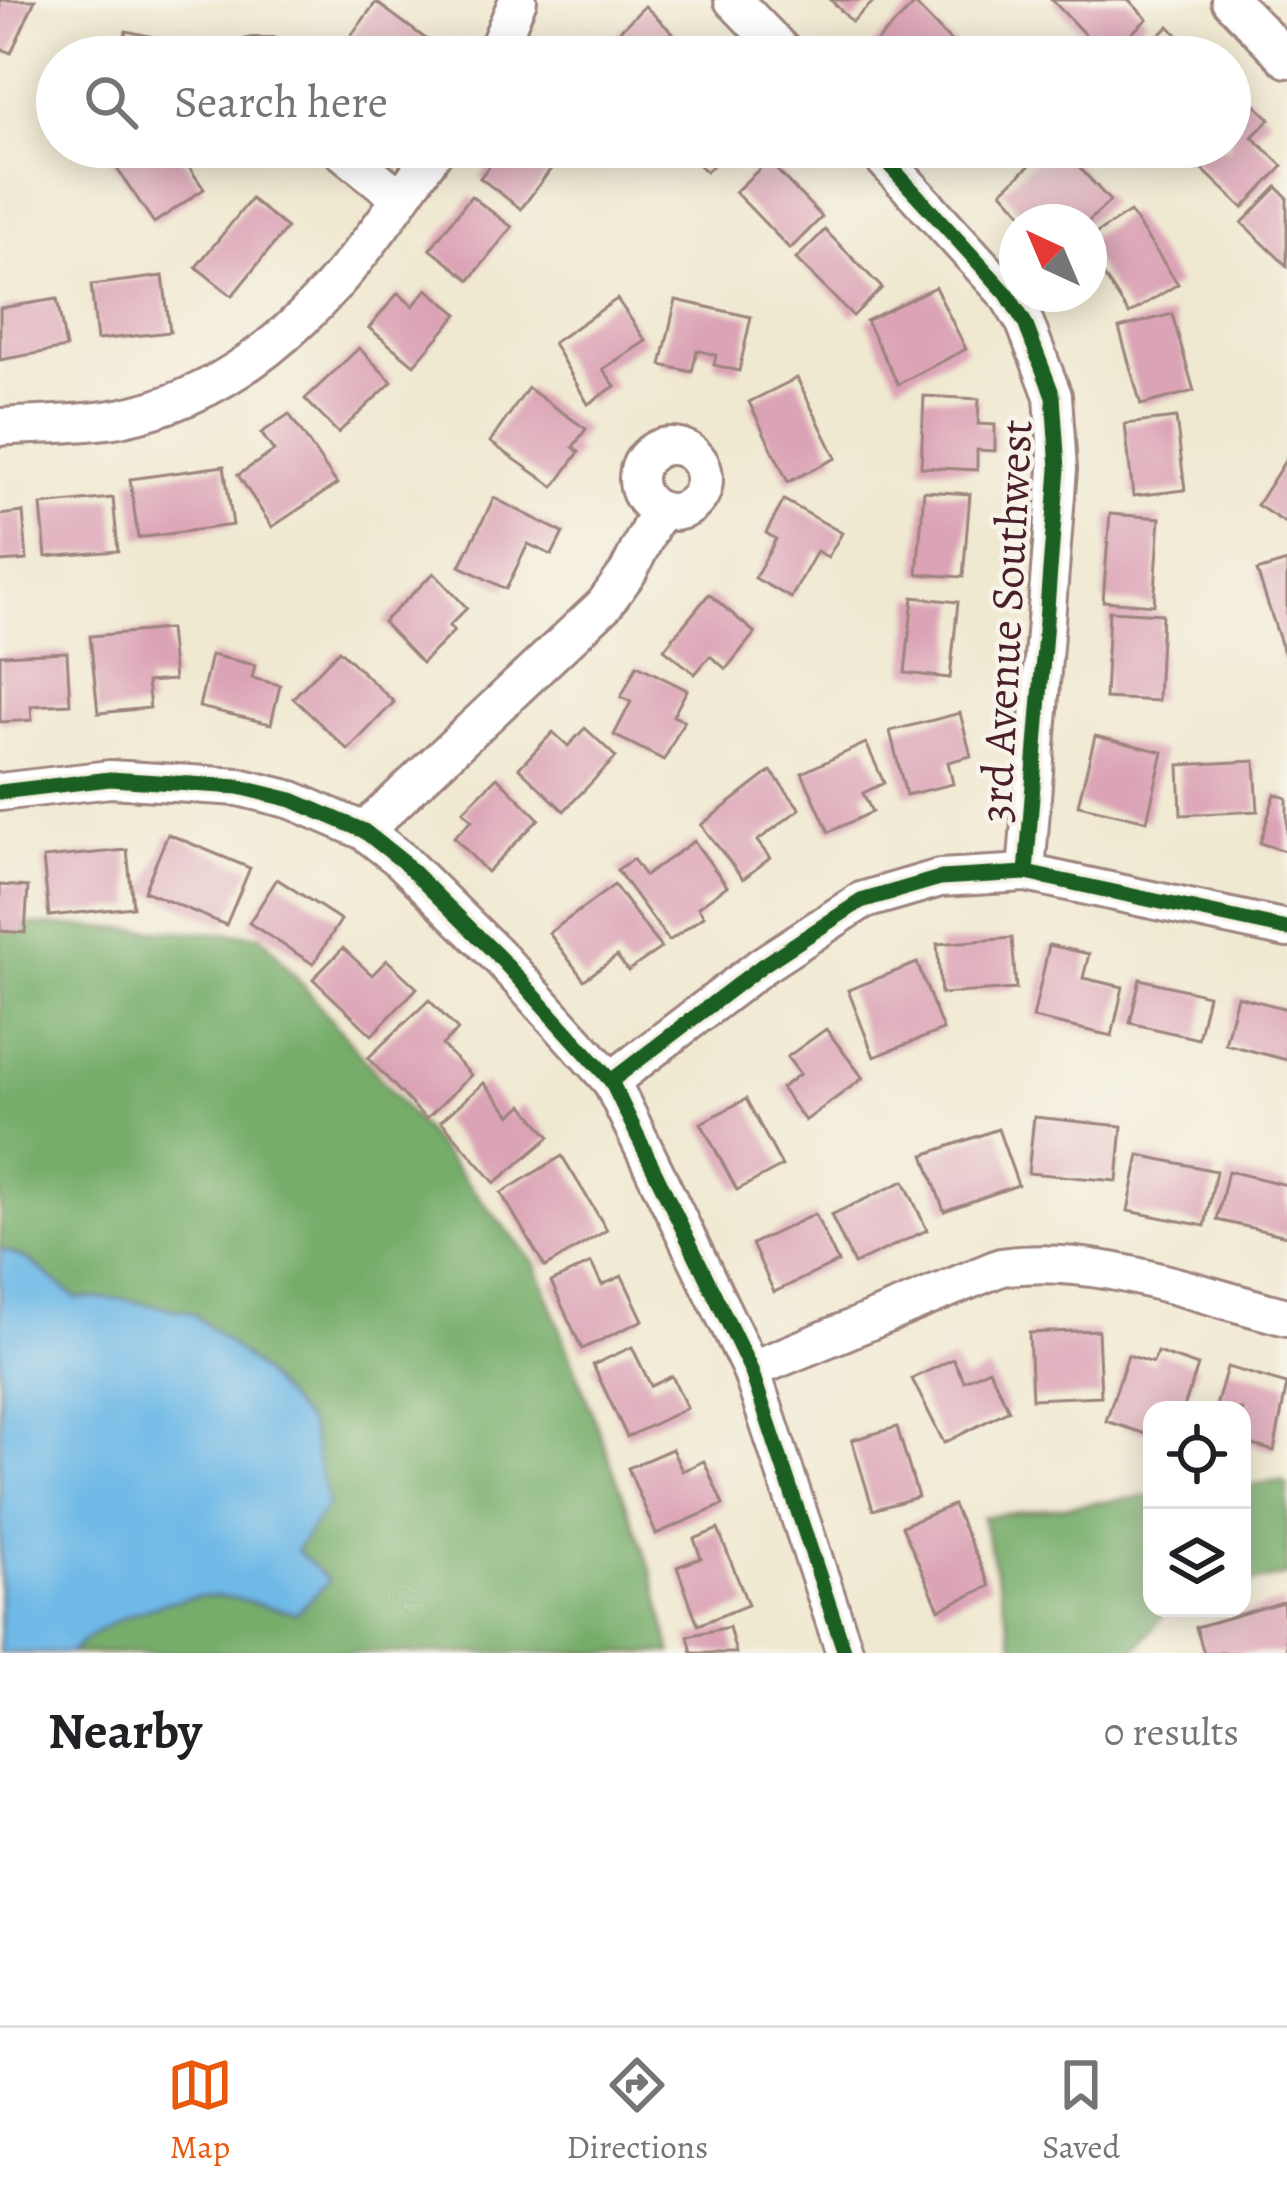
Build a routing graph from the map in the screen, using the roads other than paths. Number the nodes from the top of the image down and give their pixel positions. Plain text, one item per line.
1 (518, 0) edge
2 (734, 0) edge
3 (1230, 0) edge
4 (503, 36) edge
5 (768, 36) edge
6 (1287, 59) edge
7 (363, 168) edge
8 (420, 168) edge
9 (892, 168) edge
10 (398, 196) junction
11 (0, 427) edge
12 (659, 510) dead end
13 (0, 792) edge
14 (364, 831) junction
15 (1026, 873) junction
16 (1287, 929) edge
17 (611, 1081) junction
18 (1287, 1317) edge
19 (751, 1370) junction
20 (845, 1653) edge

1 - 4 street
2 - 5 street
3 - 6 street
7 - 10 street
8 - 10 street
9 - 15 street, 3rd Avenue Southwest
10 - 11 street
12 - 14 street
13 - 14 street
14 - 17 street
15 - 16 street
15 - 17 street
17 - 19 street
18 - 19 street
19 - 20 street

